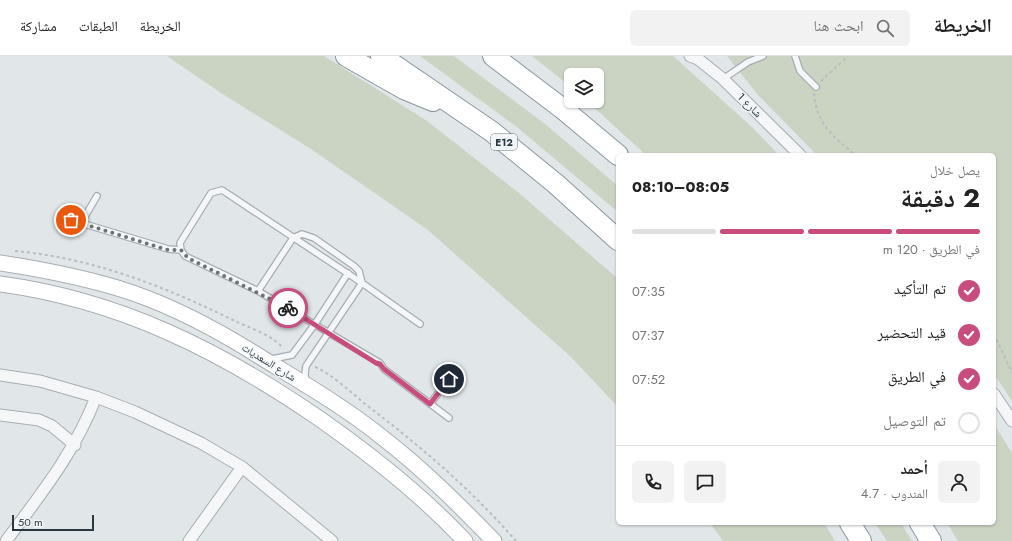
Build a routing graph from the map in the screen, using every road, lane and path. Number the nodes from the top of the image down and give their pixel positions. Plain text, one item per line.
1 (346, 56) edge
2 (381, 56) edge
3 (493, 56) edge
4 (763, 56) edge
5 (795, 56) edge
6 (848, 56) edge
7 (695, 57) edge
8 (723, 79) junction
9 (816, 87) junction
10 (456, 106) junction
11 (616, 153) edge
12 (798, 153) edge
13 (852, 153) edge
14 (97, 196) dead end
15 (62, 214) dead end
16 (81, 223) junction
17 (293, 238) junction
18 (616, 238) edge
19 (181, 250) junction
20 (0, 263) edge
21 (348, 273) junction
22 (362, 283) junction
23 (0, 284) edge
24 (258, 291) junction
25 (315, 324) junction
26 (420, 324) dead end
27 (329, 332) junction
28 (996, 338) edge
29 (264, 359) junction
30 (1012, 373) edge
31 (0, 375) edge
32 (449, 379) dead end
33 (307, 386) junction
34 (96, 397) junction
35 (996, 397) edge
36 (430, 404) junction
37 (0, 416) edge
38 (449, 418) dead end
39 (1012, 421) edge
40 (75, 445) junction
41 (242, 468) junction
42 (851, 525) edge
43 (921, 525) edge
44 (6, 541) edge
45 (189, 541) edge
46 (332, 541) edge
47 (465, 541) edge
48 (494, 541) edge
49 (861, 541) edge
50 (931, 541) edge

1 - 10 highway
2 - 10 highway, E12
3 - 11 highway
4 - 8 lane
5 - 9 lane
6 - 9 path
7 - 8 street, شارع 1
8 - 12 street, شارع 1
9 - 13 path
10 - 18 highway, E12
14 - 16 lane
15 - 16 lane
16 - 19 lane
17 - 19 lane
17 - 21 lane
17 - 22 lane
17 - 24 lane
19 - 24 lane
20 - 29 street, شارع السعديات
21 - 22 lane
21 - 25 lane
22 - 26 lane
22 - 27 lane
23 - 47 street, شارع السعديات
24 - 25 lane
25 - 27 lane
25 - 29 lane
27 - 33 lane
27 - 36 lane
28 - 30 path
29 - 33 street, شارع السعديات
31 - 34 street
32 - 36 lane
33 - 48 street, شارع السعديات
34 - 40 street
34 - 41 street
35 - 39 street
36 - 38 lane
37 - 40 street
40 - 44 street
41 - 45 street
41 - 46 street
42 - 49 highway
43 - 50 highway

